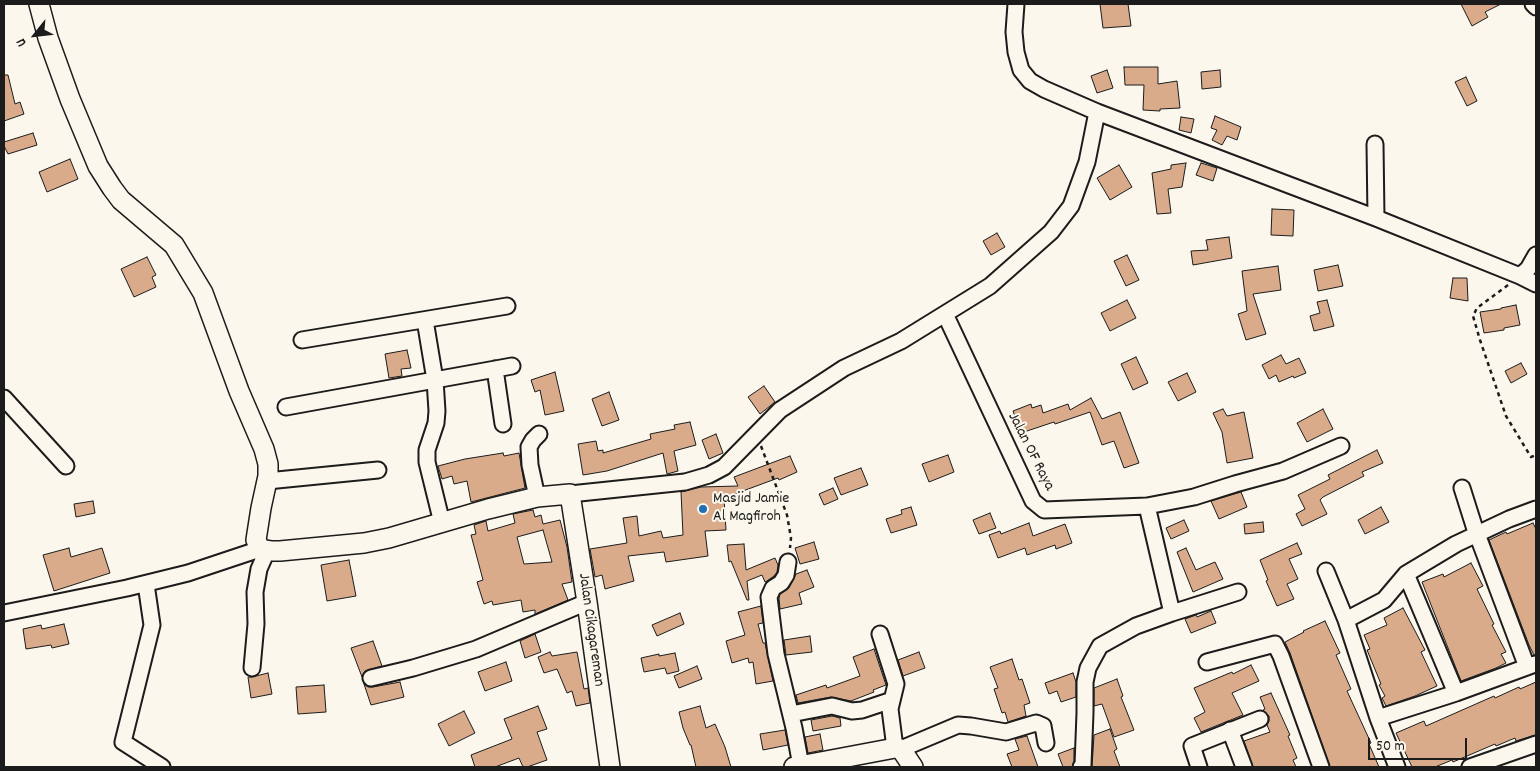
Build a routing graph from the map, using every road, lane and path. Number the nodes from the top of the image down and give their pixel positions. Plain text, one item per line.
1 (38, 4) edge
2 (1016, 4) edge
3 (1532, 4) edge
4 (1536, 7) edge
5 (1097, 112) junction
6 (1375, 144) dead end
7 (1376, 218) junction
8 (1536, 255) edge
9 (1528, 271) edge
10 (1536, 284) edge
11 (507, 306) dead end
12 (945, 314) junction
13 (425, 320) junction
14 (302, 340) dead end
15 (512, 366) dead end
16 (495, 369) junction
17 (435, 380) junction
18 (4, 398) edge
19 (286, 407) dead end
20 (503, 424) dead end
21 (539, 434) dead end
22 (756, 434) junction
23 (1341, 446) dead end
24 (1536, 455) edge
25 (66, 466) dead end
26 (378, 470) dead end
27 (267, 480) junction
28 (1462, 488) dead end
29 (570, 494) junction
30 (537, 497) junction
31 (1147, 506) junction
32 (1536, 509) edge
33 (442, 523) junction
34 (1477, 534) junction
35 (263, 550) junction
36 (788, 562) joint
37 (1326, 571) dead end
38 (1406, 574) junction
39 (146, 584) junction
40 (1238, 592) dead end
41 (587, 602) junction
42 (4, 613) edge
43 (1172, 613) junction
44 (1346, 620) junction
45 (880, 634) dead end
46 (1207, 662) dead end
47 (1531, 665) edge
48 (252, 668) dead end
49 (371, 678) dead end
50 (1456, 693) junction
51 (892, 700) junction
52 (790, 714) junction
53 (1378, 718) junction
54 (1260, 719) dead end
55 (1230, 730) junction
56 (1046, 743) dead end
57 (1536, 744) edge
58 (898, 748) junction
59 (798, 766) edge
60 (162, 767) edge
61 (610, 767) edge
62 (913, 767) edge
63 (1081, 767) edge
64 (1199, 767) edge
65 (1244, 767) edge
66 (1321, 767) edge
67 (1397, 767) edge
68 (1470, 767) edge

1 - 27 street
2 - 5 street
3 - 4 street
5 - 7 street
5 - 12 street
6 - 7 street
7 - 9 street
8 - 9 street
9 - 10 street
9 - 24 path
11 - 13 street
12 - 22 street
12 - 31 street, Jalan OF Raya
13 - 14 street
13 - 17 street
15 - 16 street
16 - 17 street
16 - 20 street
17 - 19 street
17 - 33 street
18 - 25 street
21 - 30 street
22 - 29 street
22 - 36 path
23 - 31 street, Jalan OF Raya
26 - 27 street
27 - 35 street
28 - 34 street
29 - 30 street
29 - 41 street, Jalan Cikagareman
30 - 33 street
31 - 43 street
32 - 34 street
33 - 35 street
34 - 38 street
34 - 47 street
35 - 39 street
35 - 48 street
36 - 52 street
37 - 44 street
38 - 44 street
38 - 50 street
39 - 42 street
39 - 60 street
40 - 43 street
41 - 49 street
41 - 61 street, Jalan Cikagareman
43 - 63 street
44 - 53 street
45 - 51 street
46 - 66 street
47 - 50 street
50 - 53 street
51 - 52 street
51 - 58 street
52 - 59 street
53 - 67 street
54 - 55 street
55 - 64 street
55 - 65 street
56 - 58 street
57 - 68 street
58 - 59 street
58 - 62 street

